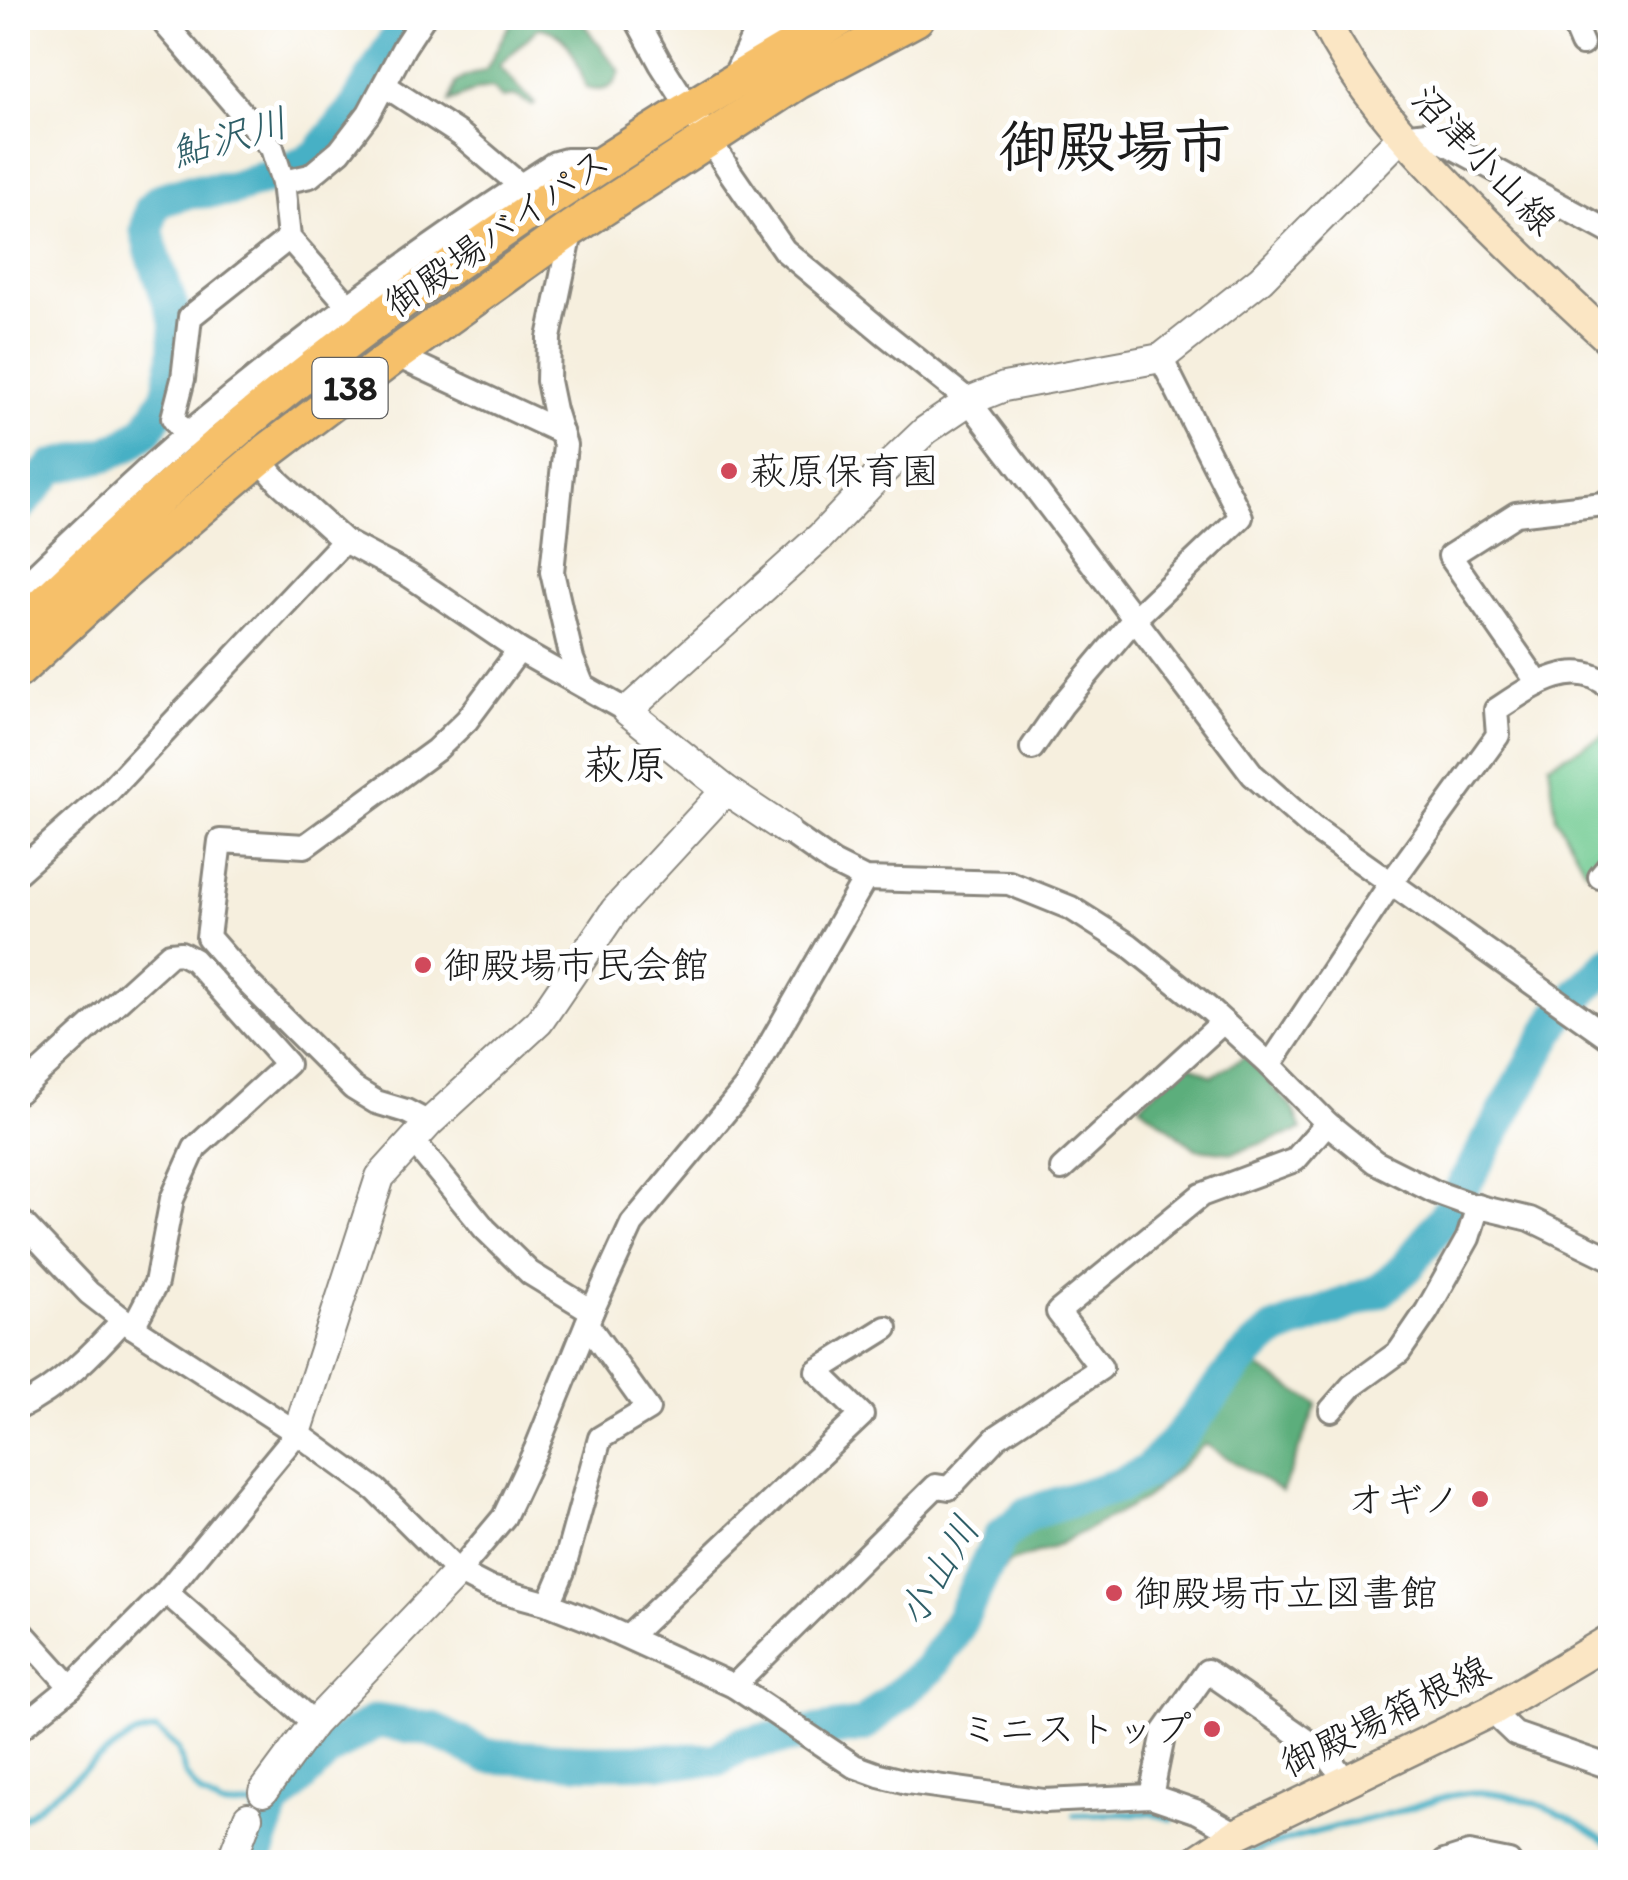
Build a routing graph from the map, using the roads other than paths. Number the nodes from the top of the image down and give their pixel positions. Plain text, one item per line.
1 (164, 18) edge
2 (423, 18) edge
3 (636, 18) edge
4 (790, 18) edge
5 (841, 18) edge
6 (916, 18) edge
7 (1323, 18) edge
8 (1572, 18) edge
9 (1582, 44) dead end
10 (731, 82) junction
11 (384, 85) junction
12 (689, 108) junction
13 (1402, 136) junction
14 (709, 139) junction
15 (609, 160) junction
16 (283, 182) junction
17 (520, 186) junction
18 (572, 228) junction
19 (1610, 232) edge
20 (289, 238) junction
21 (349, 306) junction
22 (1610, 340) edge
23 (395, 355) junction
24 (1161, 358) junction
25 (969, 401) junction
26 (560, 432) junction
27 (200, 443) junction
28 (259, 458) junction
29 (1610, 498) edge
30 (344, 542) junction
31 (18, 590) edge
32 (1134, 619) junction
33 (18, 629) edge
34 (519, 650) junction
35 (18, 670) edge
36 (1538, 683) junction
37 (582, 684) junction
38 (1610, 688) edge
39 (627, 711) junction
40 (1032, 748) dead end
41 (726, 790) junction
42 (786, 830) joint
43 (18, 872) edge
44 (866, 879) junction
45 (1391, 883) junction
46 (1223, 1022) junction
47 (1610, 1038) edge
48 (1270, 1065) junction
49 (18, 1092) edge
50 (1327, 1123) junction
51 (421, 1132) junction
52 (1062, 1170) dead end
53 (1475, 1205) junction
54 (18, 1218) edge
55 (1610, 1258) edge
56 (590, 1317) junction
57 (128, 1324) junction
58 (886, 1328) dead end
59 (18, 1408) edge
60 (1331, 1410) dead end
61 (296, 1433) junction
62 (458, 1572) junction
63 (166, 1592) junction
64 (548, 1604) junction
65 (18, 1628) edge
66 (629, 1636) junction
67 (1610, 1640) edge
68 (734, 1686) junction
69 (72, 1687) junction
70 (1491, 1712) junction
71 (314, 1723) junction
72 (18, 1730) edge
73 (1610, 1767) edge
74 (1346, 1781) junction
75 (263, 1792) joint
76 (1151, 1796) junction
77 (248, 1817) joint
78 (1236, 1834) junction
79 (231, 1862) edge
80 (1195, 1862) edge
81 (1444, 1862) edge
82 (1509, 1862) edge

1 - 16 street
2 - 11 street
3 - 12 street
4 - 10 street
5 - 10 highway, 御殿場バイパス / 138
6 - 14 highway, 御殿場バイパス / 138
7 - 13 main road, 沼津小山線
8 - 9 street
10 - 12 highway, 御殿場バイパス / 138
11 - 16 street
11 - 17 street
12 - 14 street
12 - 15 highway, 御殿場バイパス / 138
13 - 19 street
13 - 22 main road, 沼津小山線
13 - 24 street
14 - 18 highway, 御殿場バイパス / 138
14 - 25 street
15 - 17 street
15 - 27 highway, 御殿場バイパス / 138
16 - 20 street
17 - 21 street
18 - 23 highway, 御殿場バイパス / 138
18 - 26 street
20 - 21 street
20 - 27 street
21 - 27 street
23 - 26 street
23 - 28 highway, 御殿場バイパス / 138
24 - 25 street
24 - 32 street
25 - 32 street
25 - 39 street
26 - 37 street
27 - 31 street
27 - 33 highway, 御殿場バイパス / 138
28 - 30 street
28 - 35 highway, 御殿場バイパス / 138
29 - 36 street
30 - 34 street
30 - 43 street
32 - 40 street
32 - 45 street
34 - 37 street
34 - 51 street
36 - 38 street
36 - 45 street
37 - 39 street
39 - 41 street
41 - 42 street
41 - 51 street
42 - 44 street
44 - 46 street
44 - 56 street
45 - 47 street
45 - 48 street
46 - 48 street
46 - 52 street
48 - 50 street
49 - 57 street
50 - 53 street
50 - 68 street
51 - 56 street
51 - 61 street
53 - 55 street
53 - 60 street
54 - 57 street
56 - 62 street
56 - 64 street
57 - 59 street
57 - 61 street
58 - 66 street
61 - 62 street
61 - 63 street
62 - 64 street
62 - 71 street
63 - 69 street
63 - 71 street
64 - 66 street
65 - 69 street
66 - 68 street
67 - 70 main road, 御殿場箱根線
68 - 76 street
69 - 72 street
70 - 73 street
70 - 74 main road, 御殿場箱根線
71 - 75 street
74 - 76 street
74 - 78 main road, 御殿場箱根線
75 - 77 street
76 - 78 street
77 - 79 street
78 - 80 main road, 御殿場箱根線
81 - 82 street

